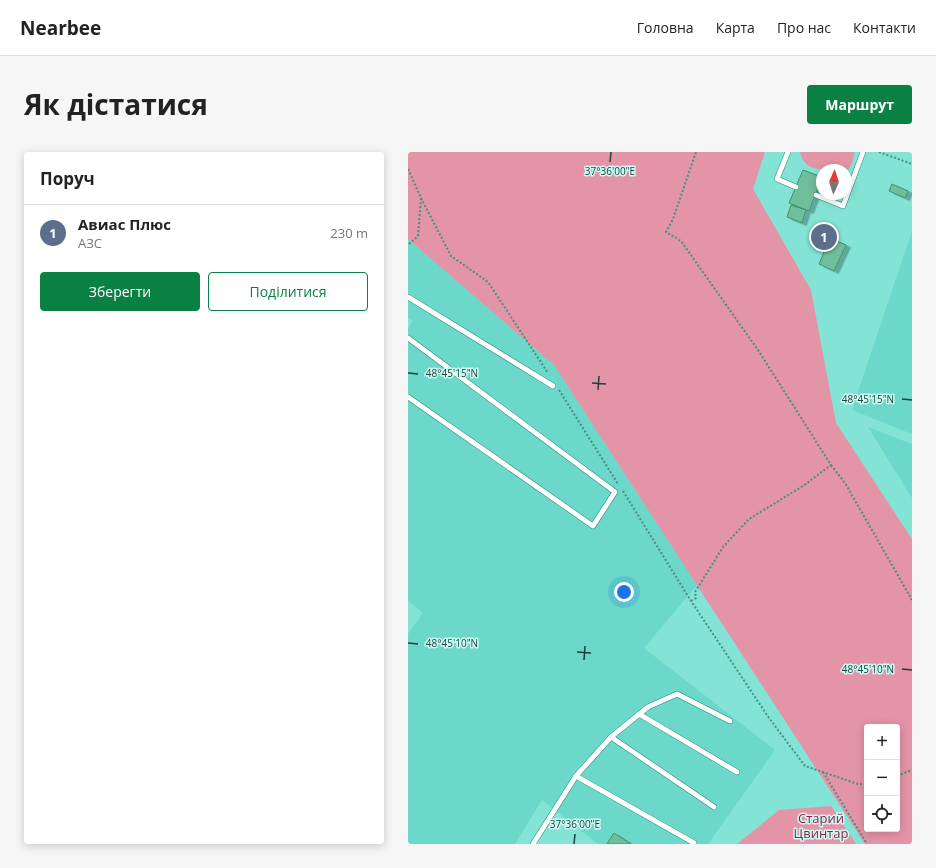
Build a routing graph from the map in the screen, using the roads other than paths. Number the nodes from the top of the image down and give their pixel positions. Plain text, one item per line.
1 (788, 152) edge
2 (864, 152) edge
3 (852, 184) edge
4 (796, 187) dead end
5 (829, 200) edge
6 (846, 200) edge
7 (408, 297) edge
8 (408, 338) edge
9 (554, 386) road end
10 (408, 398) edge
11 (639, 714) junction
12 (730, 721) dead end
13 (611, 737) junction
14 (737, 772) dead end
15 (576, 776) junction
16 (714, 807) dead end
17 (694, 843) edge
18 (533, 844) edge

1 - 4 lane
2 - 3 lane
5 - 6 lane
7 - 9 lane
8 - 10 lane
11 - 12 lane
11 - 13 lane
11 - 14 lane
13 - 15 lane
13 - 16 lane
15 - 17 lane
15 - 18 lane

